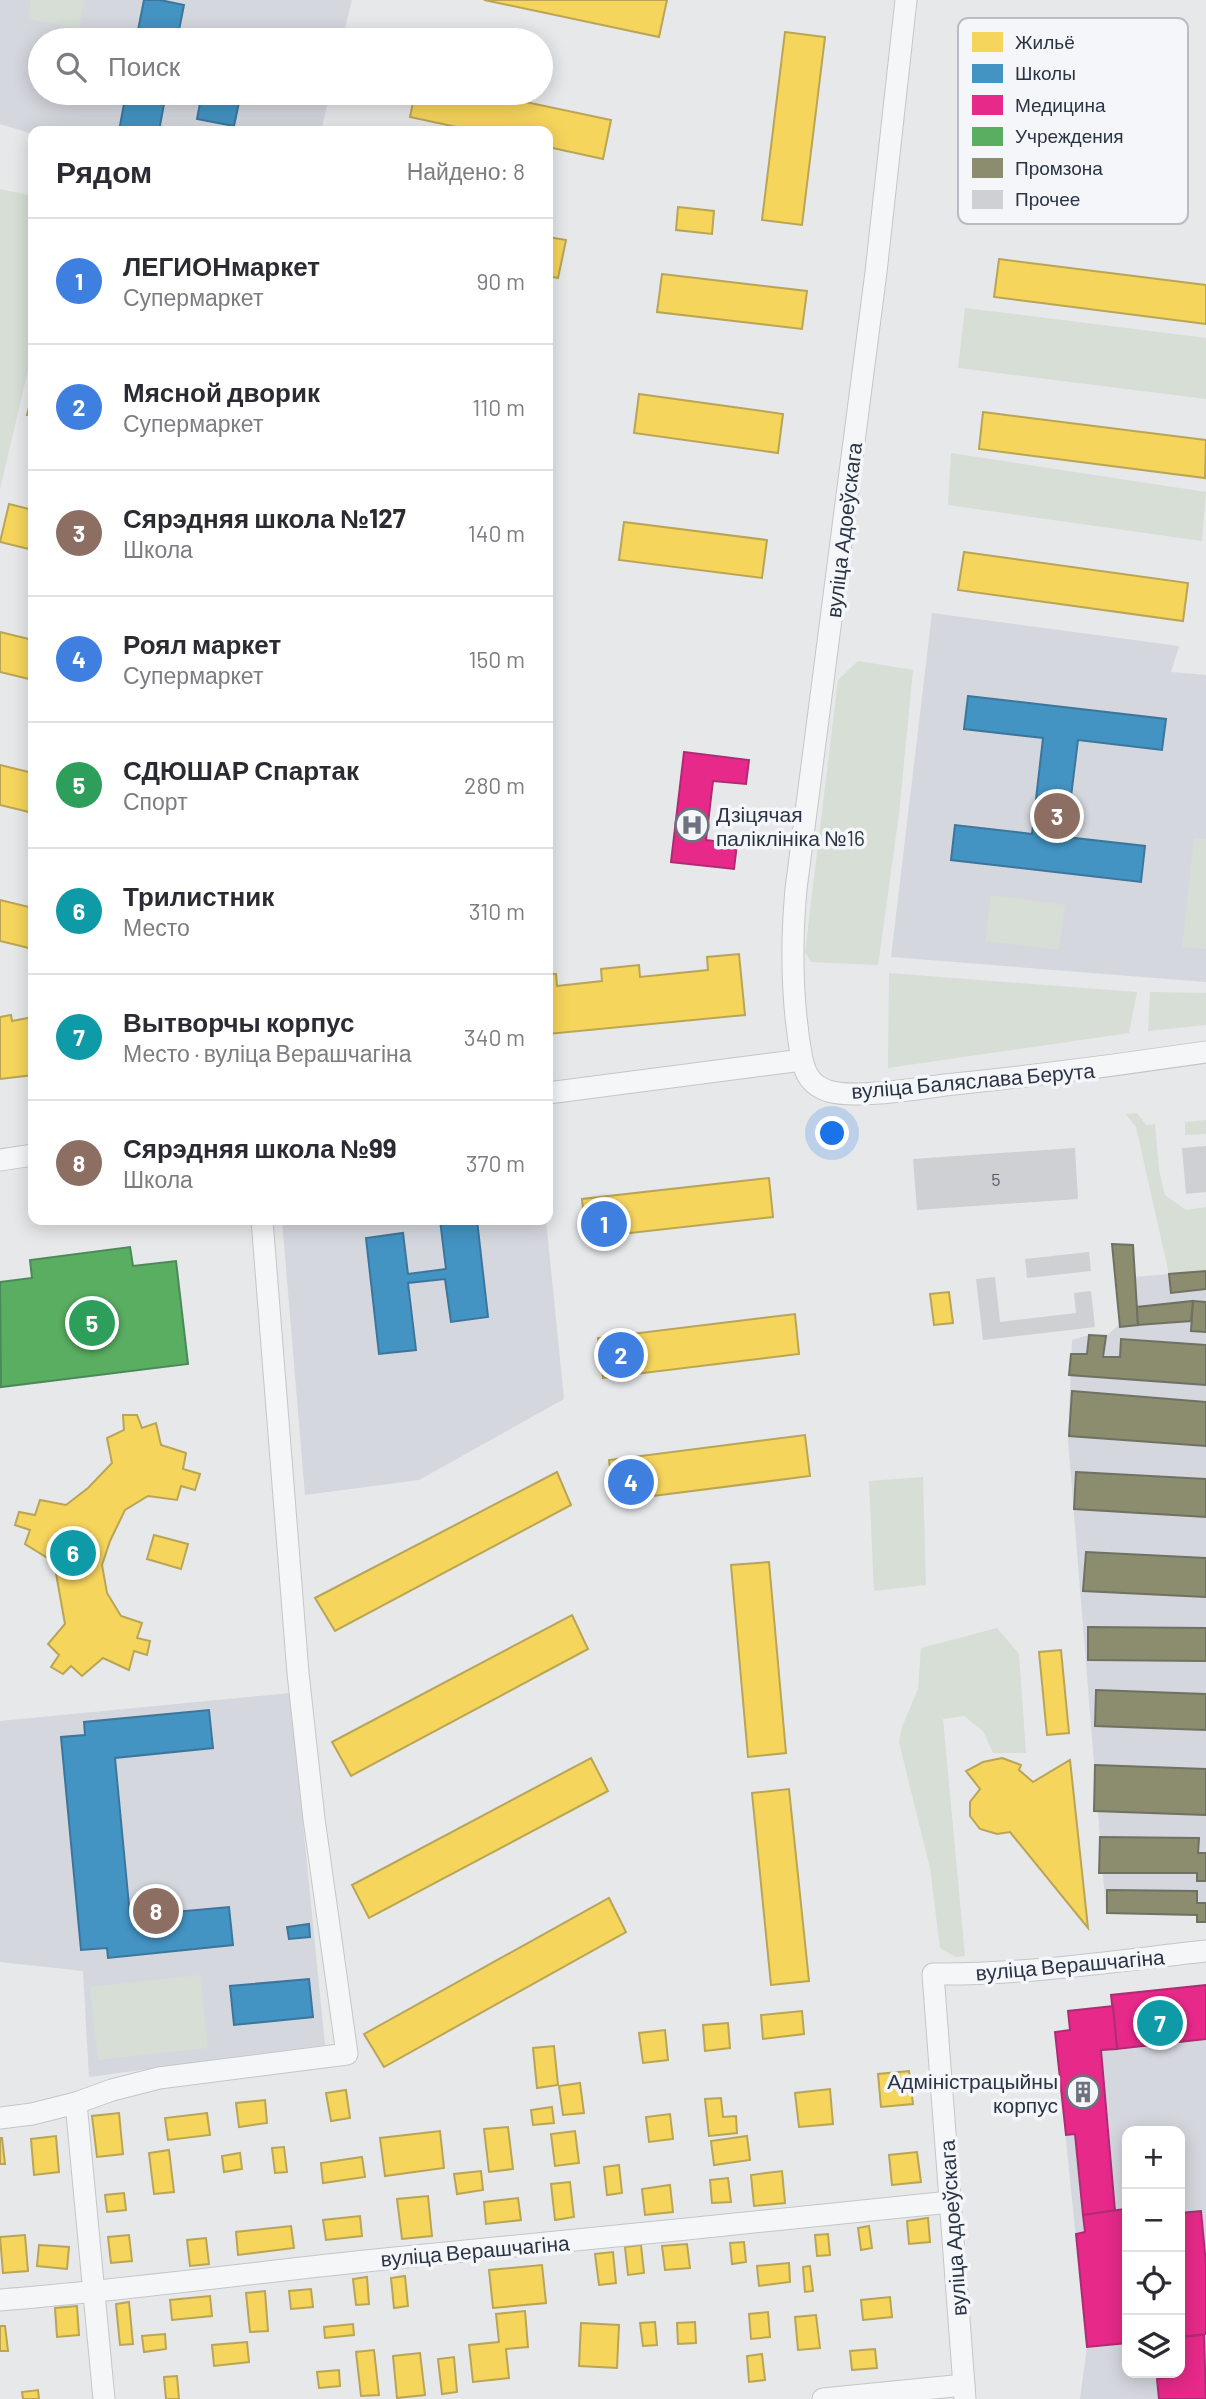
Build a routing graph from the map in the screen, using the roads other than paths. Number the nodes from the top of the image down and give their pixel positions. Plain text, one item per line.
1 (906, 0) edge
2 (1206, 1052) edge
3 (802, 1060) junction
4 (553, 1092) edge
5 (28, 1156) edge
6 (0, 1160) edge
7 (262, 1225) edge
8 (1206, 1951) edge
9 (933, 1974) joint
10 (76, 2104) junction
11 (0, 2118) edge
12 (950, 2202) junction
13 (95, 2292) junction
14 (0, 2300) edge
15 (964, 2392) edge
16 (104, 2399) edge
17 (823, 2399) edge

1 - 3 street, вуліца Адоеўскага
2 - 3 street, вуліца Баляслава Берута
3 - 4 street
5 - 6 street
7 - 10 street
8 - 9 street, вуліца Верашчагіна
9 - 12 street, вуліца Адоеўскага
10 - 11 street
10 - 13 street
12 - 13 street, вуліца Верашчагіна
12 - 15 street, вуліца Адоеўскага
13 - 14 street, вуліца Верашчагіна
13 - 16 street
15 - 17 street

